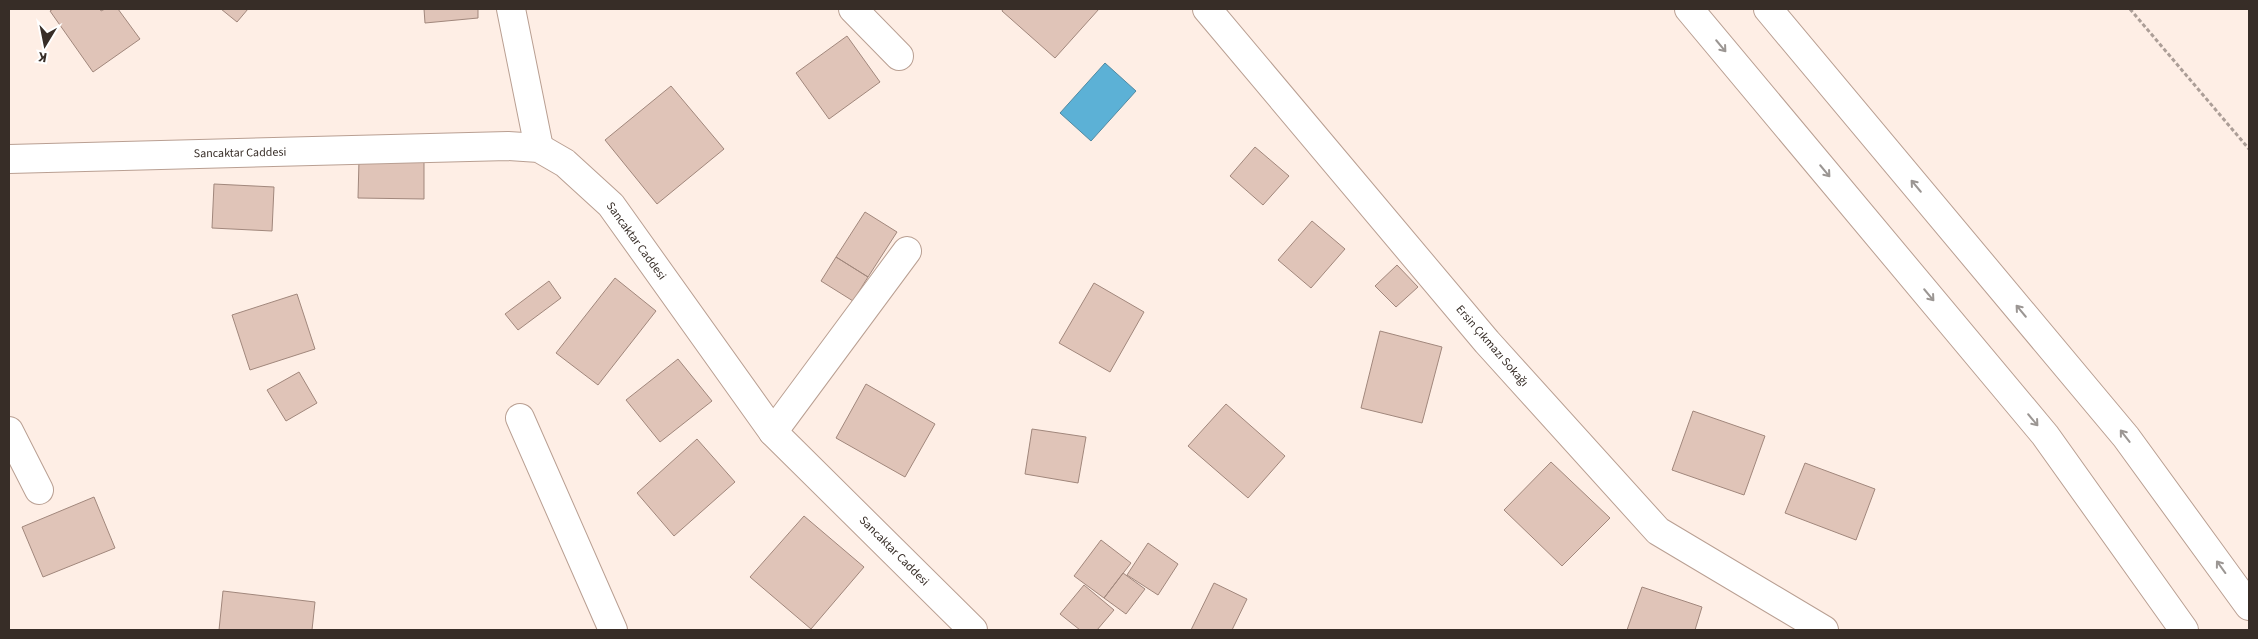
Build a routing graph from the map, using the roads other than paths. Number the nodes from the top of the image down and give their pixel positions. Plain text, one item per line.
1 (511, 9) edge
2 (853, 9) edge
3 (1207, 9) edge
4 (1689, 9) edge
5 (1768, 9) edge
6 (899, 56) dead end
7 (540, 148) junction
8 (9, 158) edge
9 (907, 251) dead end
10 (520, 418) dead end
11 (9, 431) edge
12 (773, 432) junction
13 (39, 490) dead end
14 (2249, 606) edge
15 (613, 630) edge
16 (973, 630) edge
17 (1824, 630) edge
18 (2184, 630) edge

1 - 7 main road
2 - 6 main road
3 - 17 main road, Ersin Çıkmazı Sokağı
4 -> 18 main road
14 -> 5 main road
7 - 8 main road, Sancaktar Caddesi
7 - 12 main road, Sancaktar Caddesi
9 - 12 main road
10 - 15 main road
11 - 13 main road
12 - 16 main road, Sancaktar Caddesi

